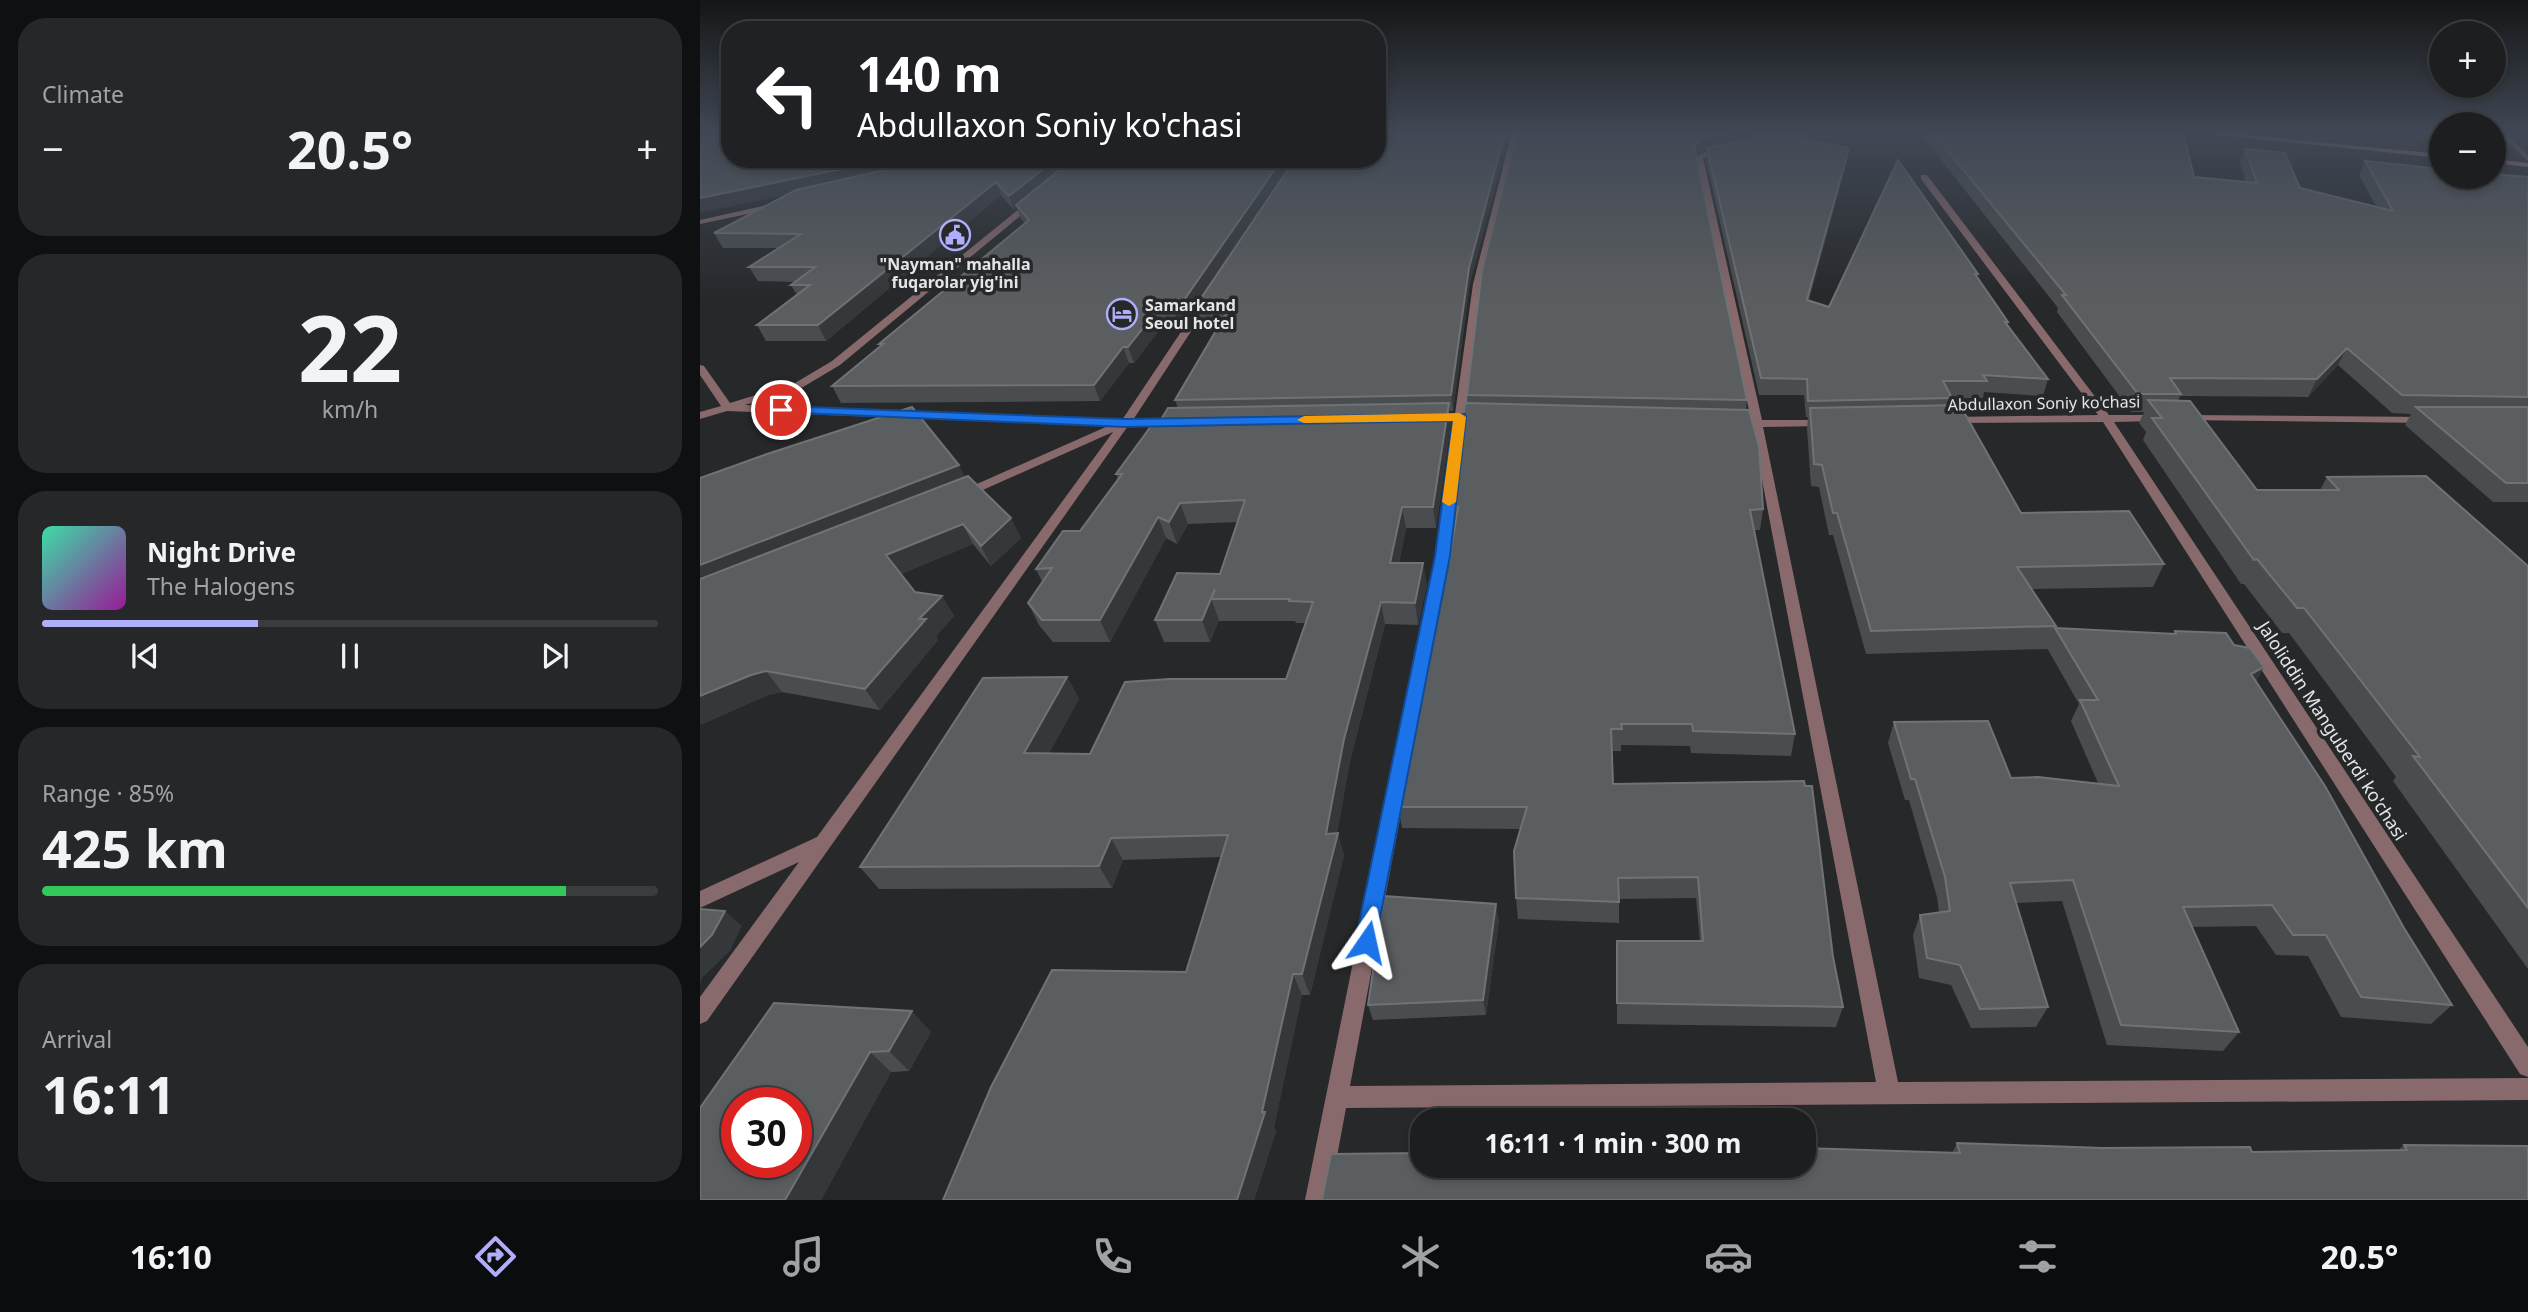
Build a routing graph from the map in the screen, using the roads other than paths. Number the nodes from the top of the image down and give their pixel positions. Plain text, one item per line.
1 (1501, 188) edge
2 (1706, 188) edge
3 (1932, 188) edge
4 (1044, 193) edge
5 (780, 204) edge
6 (700, 222) edge
7 (1209, 297) edge
8 (700, 368) edge
9 (728, 408) junction
10 (700, 416) edge
11 (1418, 417) edge
12 (1460, 417) junction
13 (2105, 417) junction
14 (1501, 418) edge
15 (2444, 420) edge
16 (1938, 421) edge
17 (1195, 422) edge
18 (1840, 422) edge
19 (1125, 423) junction
20 (1717, 423) edge
21 (1757, 424) junction
22 (957, 497) edge
23 (822, 842) junction
24 (700, 900) edge
25 (700, 1014) edge
26 (2528, 1066) edge
27 (2528, 1089) edge
28 (1889, 1094) junction
29 (1338, 1097) junction
30 (1317, 1200) edge

1 - 12 street
2 - 21 street
3 - 13 street, Jaloliddin Manguberdi ko'chasi
4 - 9 street
5 - 6 street
7 - 19 street
8 - 9 street
9 - 10 street
9 - 19 street
11 - 12 street
12 - 14 street
12 - 29 street
13 - 15 street, Abdullaxon Soniy ko'chasi
13 - 16 street, Abdullaxon Soniy ko'chasi
13 - 26 street, Jaloliddin Manguberdi ko'chasi
17 - 19 street
18 - 21 street
19 - 22 street
19 - 23 street
20 - 21 street
21 - 28 street
23 - 24 street
23 - 25 street
27 - 28 street
28 - 29 street
29 - 30 street

